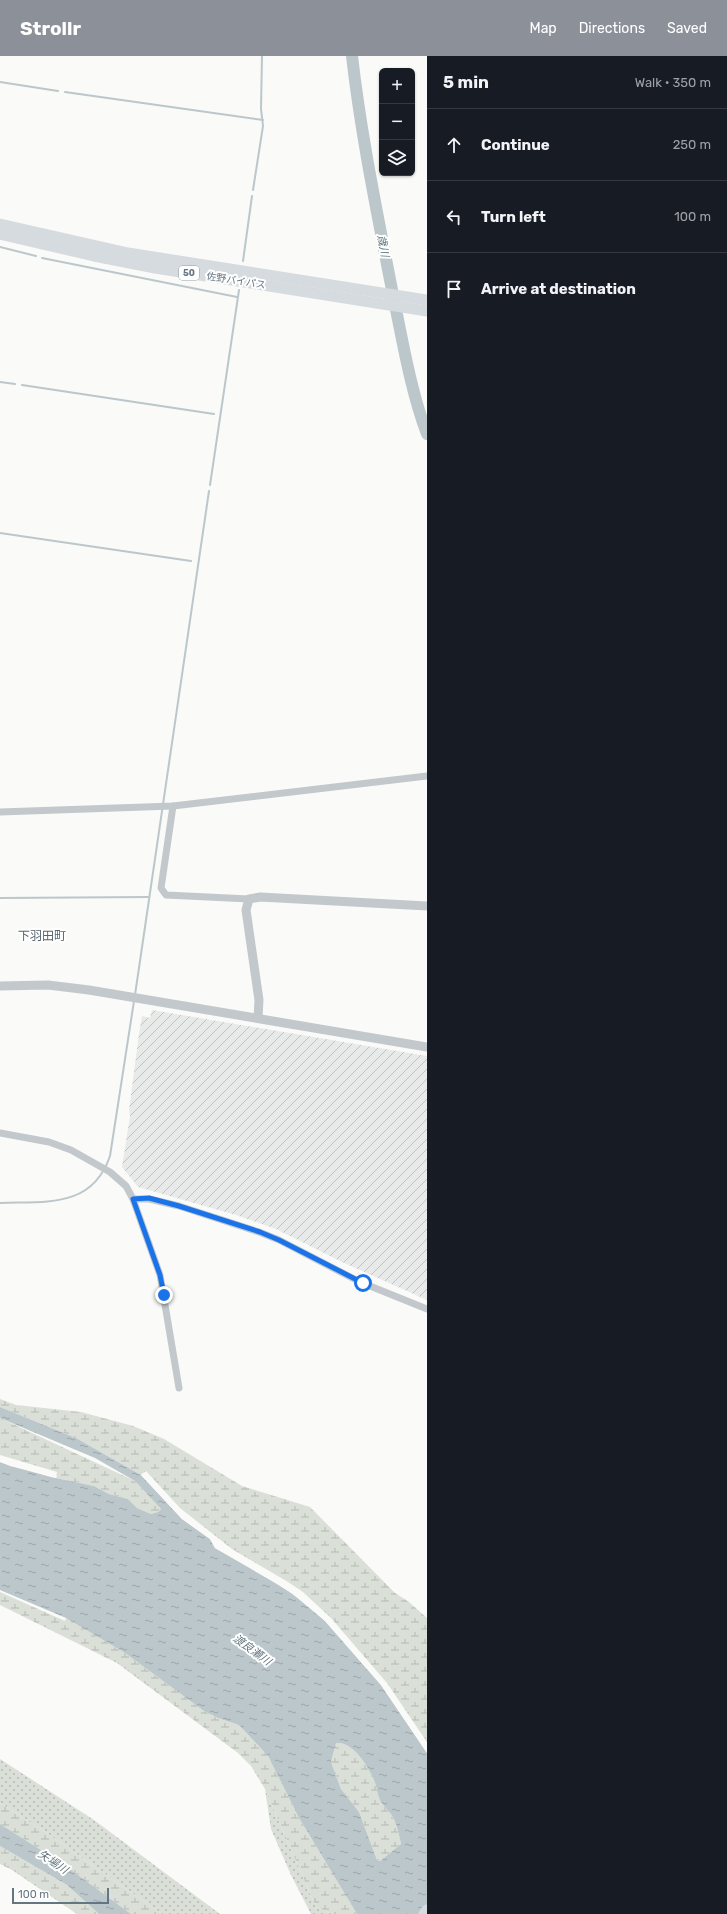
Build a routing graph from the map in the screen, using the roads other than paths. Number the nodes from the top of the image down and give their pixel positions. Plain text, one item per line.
1 (0, 224) edge
2 (0, 234) edge
3 (427, 300) edge
4 (427, 311) edge
5 (427, 776) edge
6 (166, 806) junction
7 (0, 812) edge
8 (249, 899) junction
9 (427, 906) edge
10 (0, 986) edge
11 (258, 1018) junction
12 (427, 1047) edge
13 (0, 1132) edge
14 (133, 1199) junction
15 (427, 1309) edge
16 (179, 1388) dead end
17 (427, 1910) edge
18 (424, 1914) edge

1 - 3 main road, 佐野バイパス / 50
2 - 4 main road, 佐野バイパス / 50
5 - 6 street
6 - 7 street
6 - 8 street
8 - 9 street
8 - 11 street
10 - 11 street
11 - 12 street
13 - 14 street
14 - 15 street
14 - 16 street
17 - 18 main road

